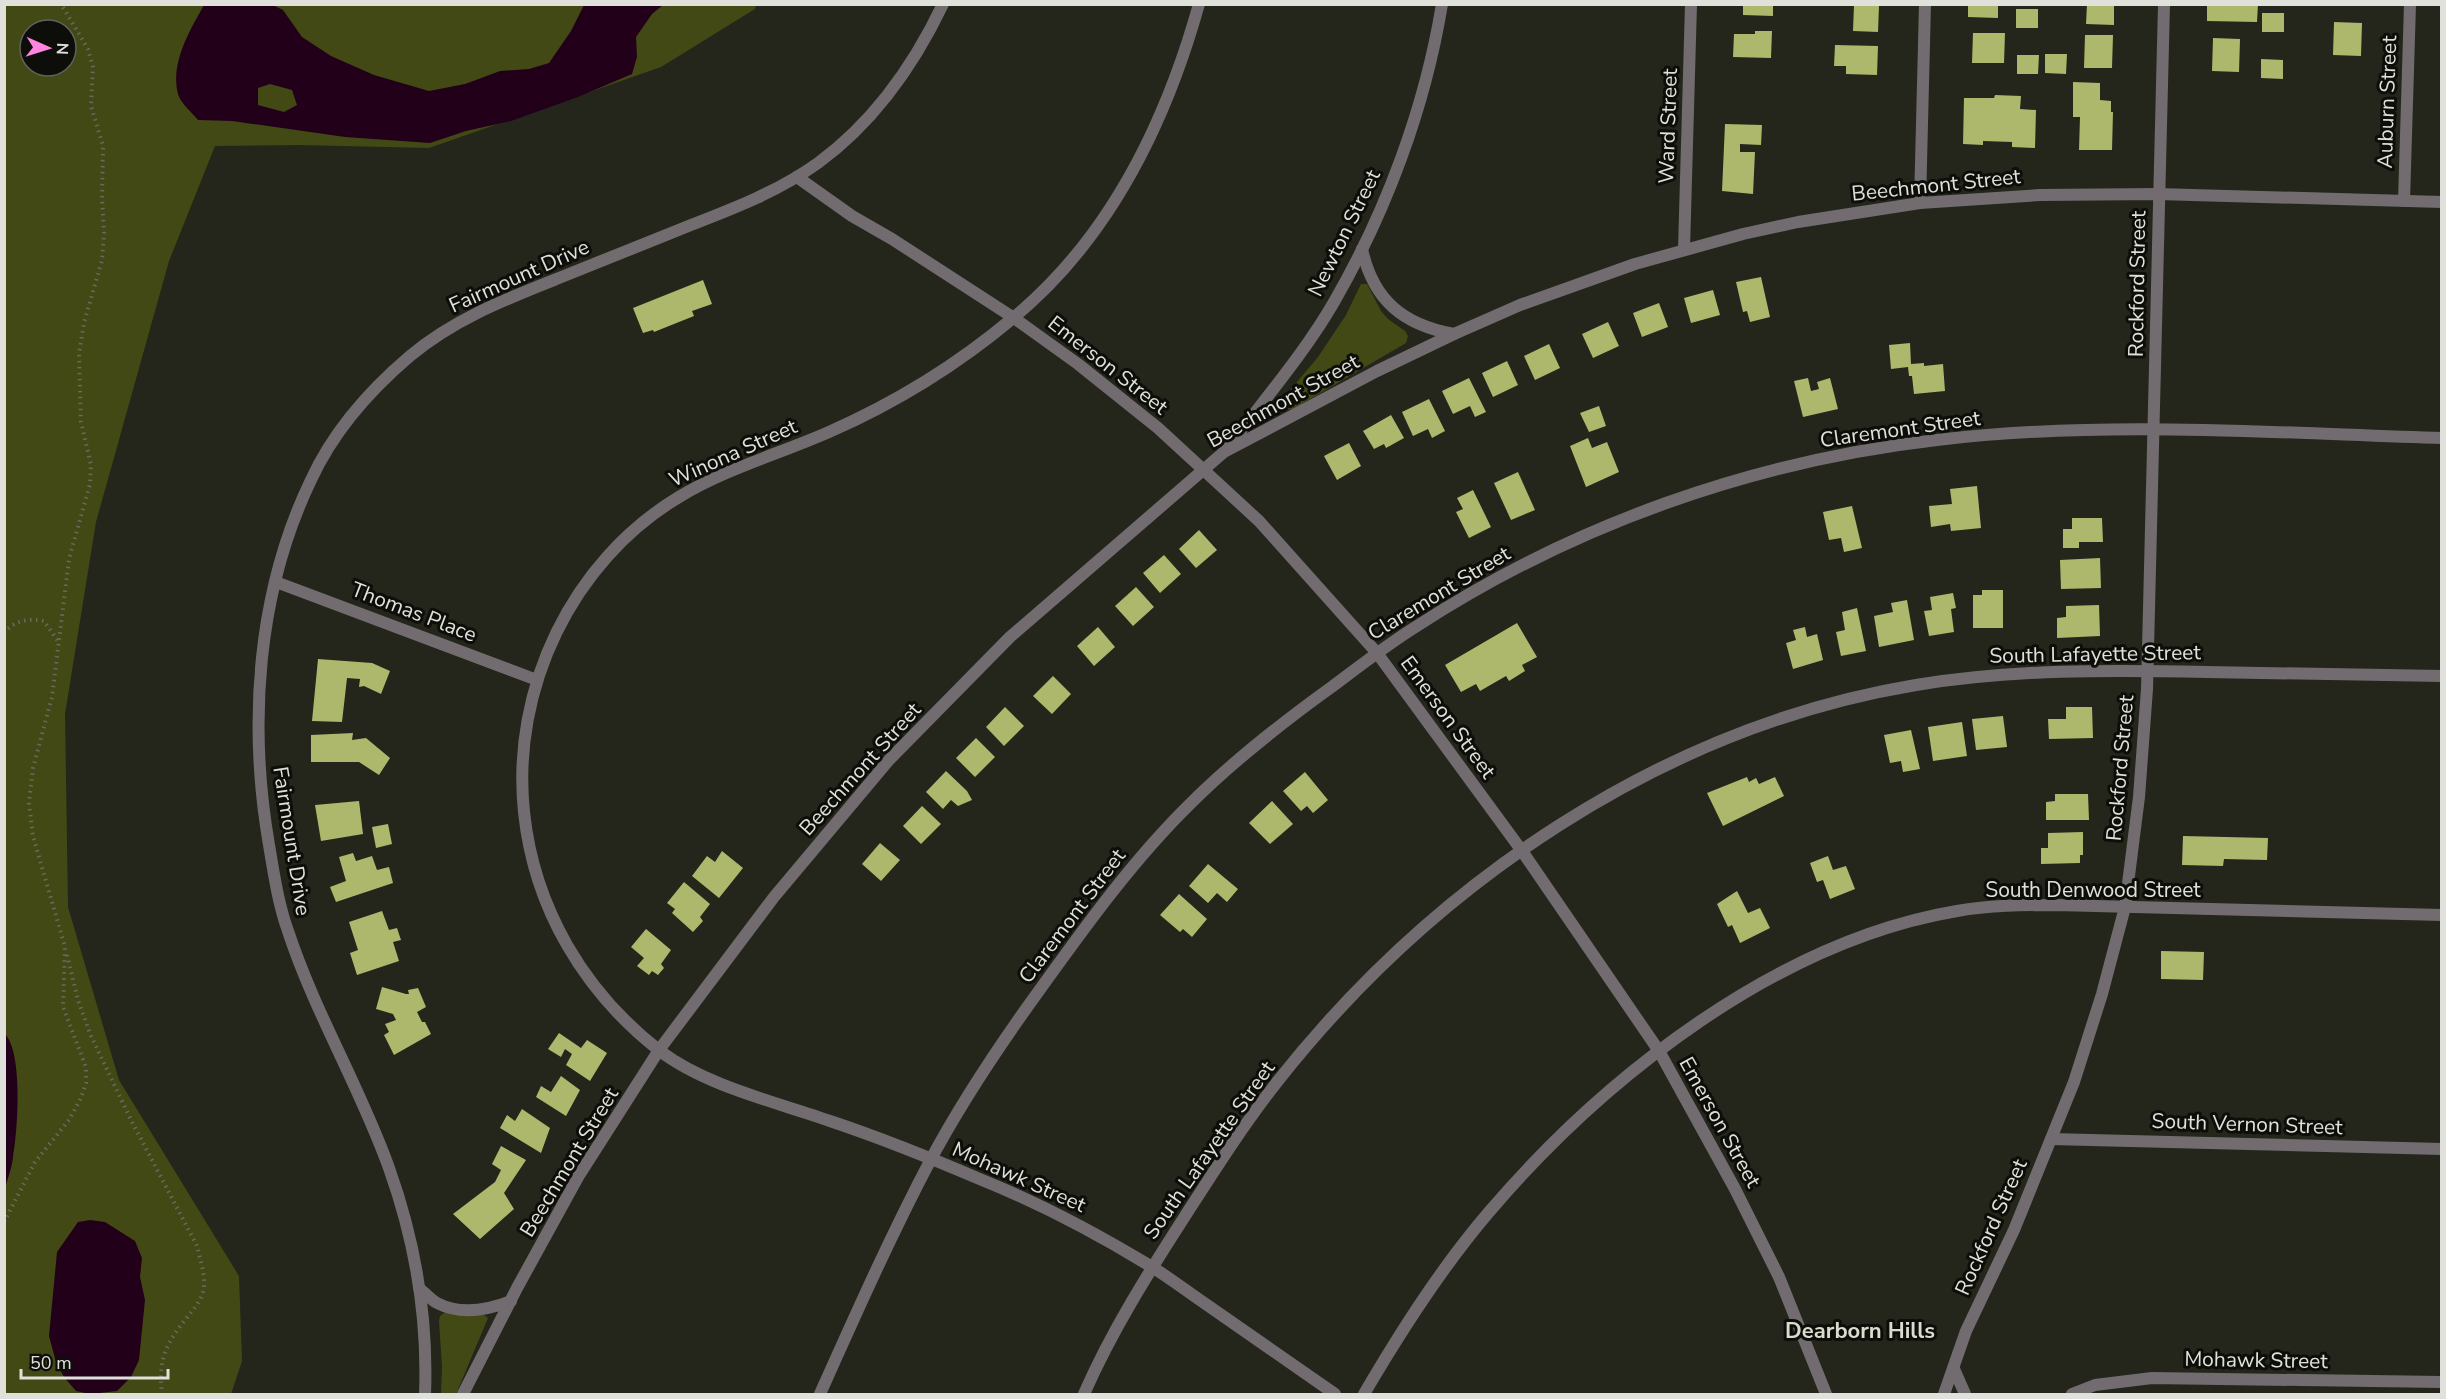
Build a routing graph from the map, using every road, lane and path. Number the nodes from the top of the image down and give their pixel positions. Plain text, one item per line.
1 (61, 4) edge
2 (943, 4) edge
3 (1199, 4) edge
4 (1442, 4) edge
5 (1691, 4) edge
6 (1925, 4) edge
7 (2164, 4) edge
8 (2410, 4) edge
9 (796, 177) junction
10 (2158, 194) junction
11 (2404, 201) junction
12 (2442, 202) edge
13 (1920, 203) junction
14 (1362, 249) junction
15 (1684, 249) junction
16 (1014, 318) junction
17 (1454, 334) junction
18 (2153, 430) junction
19 (2442, 438) edge
20 (1224, 452) junction
21 (1204, 468) junction
22 (276, 582) junction
23 (4, 633) edge
24 (58, 642) junction
25 (1377, 653) junction
26 (2147, 671) junction
27 (2442, 676) edge
28 (537, 680) junction
29 (1522, 851) junction
30 (2125, 907) junction
31 (2442, 915) edge
32 (65, 947) junction
33 (659, 1050) junction
34 (1659, 1051) junction
35 (2051, 1139) junction
36 (2442, 1149) edge
37 (931, 1159) junction
38 (4, 1222) edge
39 (1152, 1267) junction
40 (419, 1288) junction
41 (511, 1301) junction
42 (1954, 1369) junction
43 (2442, 1382) edge
44 (162, 1395) edge
45 (426, 1395) edge
46 (463, 1395) edge
47 (820, 1395) edge
48 (1084, 1395) edge
49 (1335, 1395) edge
50 (1364, 1395) edge
51 (1826, 1395) edge
52 (1944, 1395) edge
53 (1958, 1395) edge
54 (1965, 1395) edge
55 (2072, 1395) edge

1 - 24 path
2 - 9 street, Fairmount Drive
3 - 16 street, Winona Street
4 - 14 street, Newton Street
5 - 15 street, Ward Street
6 - 13 street
7 - 10 street, Rockford Street
8 - 11 street, Auburn Street
9 - 16 street, Emerson Street
9 - 22 street, Fairmount Drive
10 - 11 street, Beechmont Street
10 - 13 street, Beechmont Street
10 - 18 street, Rockford Street
11 - 12 street, Beechmont Street
13 - 15 street, Beechmont Street
14 - 17 street
14 - 20 street, Newton Street
15 - 17 street, Beechmont Street
16 - 21 street, Emerson Street
16 - 28 street, Winona Street
17 - 20 street, Beechmont Street
18 - 19 street, Claremont Street
18 - 25 street, Claremont Street
18 - 26 street, Rockford Street
20 - 21 street, Beechmont Street
21 - 25 street, Emerson Street
21 - 33 street, Beechmont Street
22 - 28 street, Thomas Place
22 - 40 street, Fairmount Drive
23 - 24 path
24 - 32 path
25 - 29 street, Emerson Street
25 - 37 street, Claremont Street
26 - 27 street, South Lafayette Street
26 - 29 street, South Lafayette Street
26 - 30 street, Rockford Street
28 - 33 street, Winona Street
29 - 34 street, Emerson Street
29 - 39 street, South Lafayette Street
30 - 31 street, South Denwood Street
30 - 34 street, South Denwood Street
30 - 35 street, Rockford Street
32 - 38 path
32 - 44 path
33 - 37 street, Mohawk Street
33 - 41 street, Beechmont Street
34 - 50 street, South Denwood Street
34 - 51 street, Emerson Street
35 - 36 street, South Vernon Street
35 - 42 street, Rockford Street
37 - 39 street, Mohawk Street
37 - 47 street, Claremont Street
39 - 48 street, South Lafayette Street
39 - 49 street, Mohawk Street
40 - 41 street
40 - 45 street, Fairmount Drive
41 - 46 street, Beechmont Street
42 - 52 street, Rockford Street
42 - 53 street
42 - 54 street
43 - 55 street, Mohawk Street

